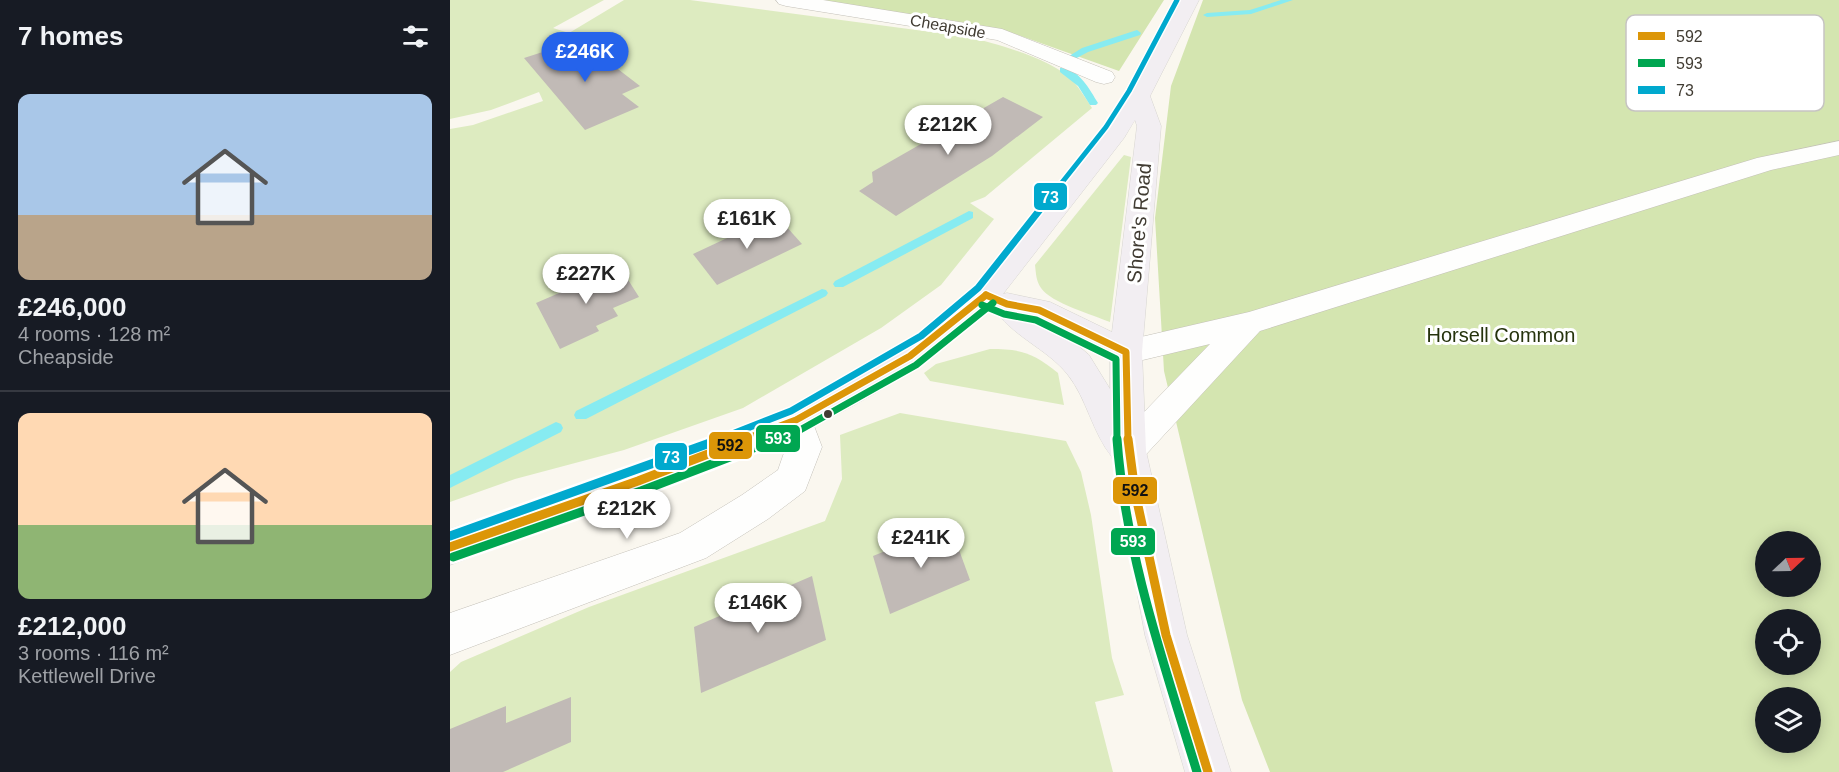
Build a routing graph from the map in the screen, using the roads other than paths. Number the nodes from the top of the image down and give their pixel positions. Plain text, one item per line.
1 (786, 0) edge
2 (1189, 0) edge
3 (1104, 77) dead end
4 (1138, 96) junction
5 (1839, 148) edge
6 (997, 299) junction
7 (1249, 323) junction
8 (1126, 352) junction
9 (796, 420) junction
10 (1128, 451) junction
11 (450, 547) edge
12 (450, 634) edge
13 (1208, 772) edge

1 - 3 street, Cheapside
2 - 4 main road
4 - 6 main road
4 - 8 main road, Shore's Road
5 - 7 street
6 - 8 main road
6 - 9 main road
6 - 10 main road, Shore's Road
7 - 8 street
7 - 10 street
8 - 10 main road, Shore's Road
9 - 11 main road
9 - 12 street
10 - 13 main road, Shore's Road

